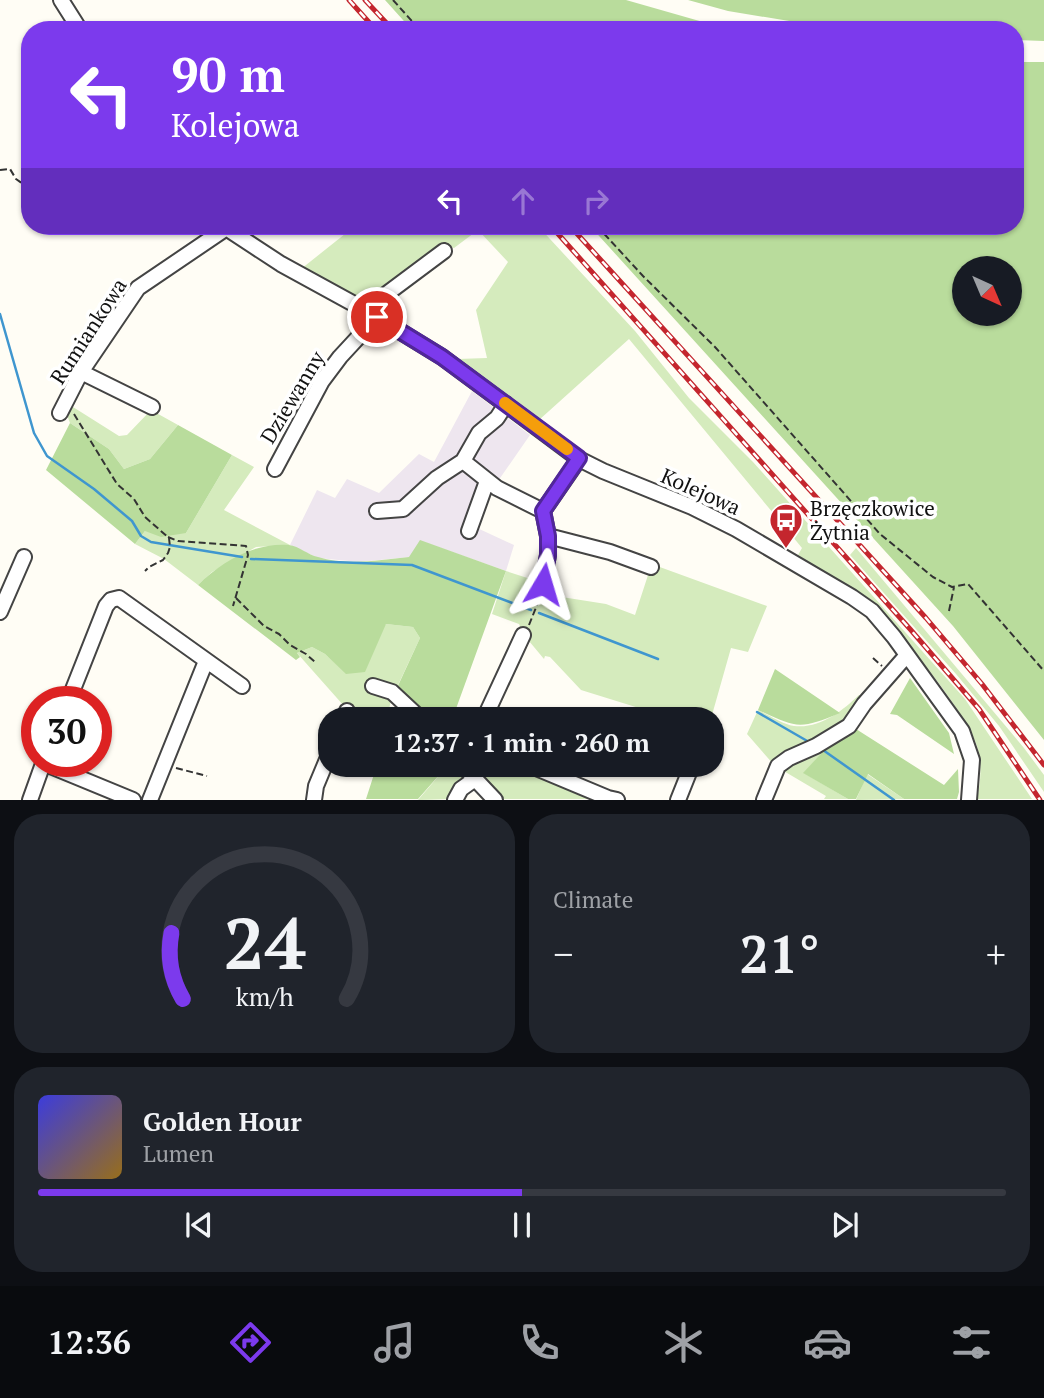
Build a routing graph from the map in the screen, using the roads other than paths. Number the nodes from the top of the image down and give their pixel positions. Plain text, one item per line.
1 (61, 0) edge
2 (74, 21) edge
3 (213, 235) edge
4 (236, 235) edge
5 (444, 251) dead end
6 (371, 314) junction
7 (81, 372) junction
8 (506, 404) junction
9 (64, 407) road end
10 (152, 407) dead end
11 (579, 458) junction
12 (463, 461) junction
13 (275, 469) dead end
14 (487, 481) junction
15 (377, 511) dead end
16 (543, 511) junction
17 (469, 531) dead end
18 (548, 536) junction
19 (24, 556) dead end
20 (651, 567) dead end
21 (543, 584) road end
22 (0, 612) edge
23 (523, 635) road end
24 (907, 655) junction
25 (205, 664) junction
26 (75, 686) edge
27 (242, 686) dead end
28 (373, 686) dead end
29 (408, 707) edge
30 (490, 707) edge
31 (38, 777) edge
32 (79, 777) edge
33 (320, 777) edge
34 (559, 777) edge
35 (687, 777) edge
36 (475, 779) joint
37 (30, 800) edge
38 (133, 800) edge
39 (150, 800) edge
40 (314, 800) edge
41 (455, 800) edge
42 (495, 800) edge
43 (617, 800) edge
44 (678, 800) edge
45 (764, 800) edge
46 (969, 800) edge

1 - 2 street
3 - 7 street, Rumiankowa
4 - 6 street, Kolejowa
5 - 6 street
6 - 8 street, Kolejowa
6 - 13 street, Dziewanny
7 - 9 street, Rumiankowa
7 - 10 street
8 - 11 street, Kolejowa
8 - 12 street
11 - 16 street
11 - 24 street, Kolejowa
12 - 14 street
12 - 15 street
14 - 16 street
14 - 17 street
16 - 18 street
18 - 20 street
18 - 21 street
19 - 22 street
23 - 30 street
24 - 45 street
24 - 46 street, Kolejowa
25 - 26 street
25 - 27 street
25 - 39 street
28 - 29 street
31 - 37 street
32 - 38 street
33 - 40 street
34 - 43 street
35 - 44 street
36 - 41 street
36 - 42 street

